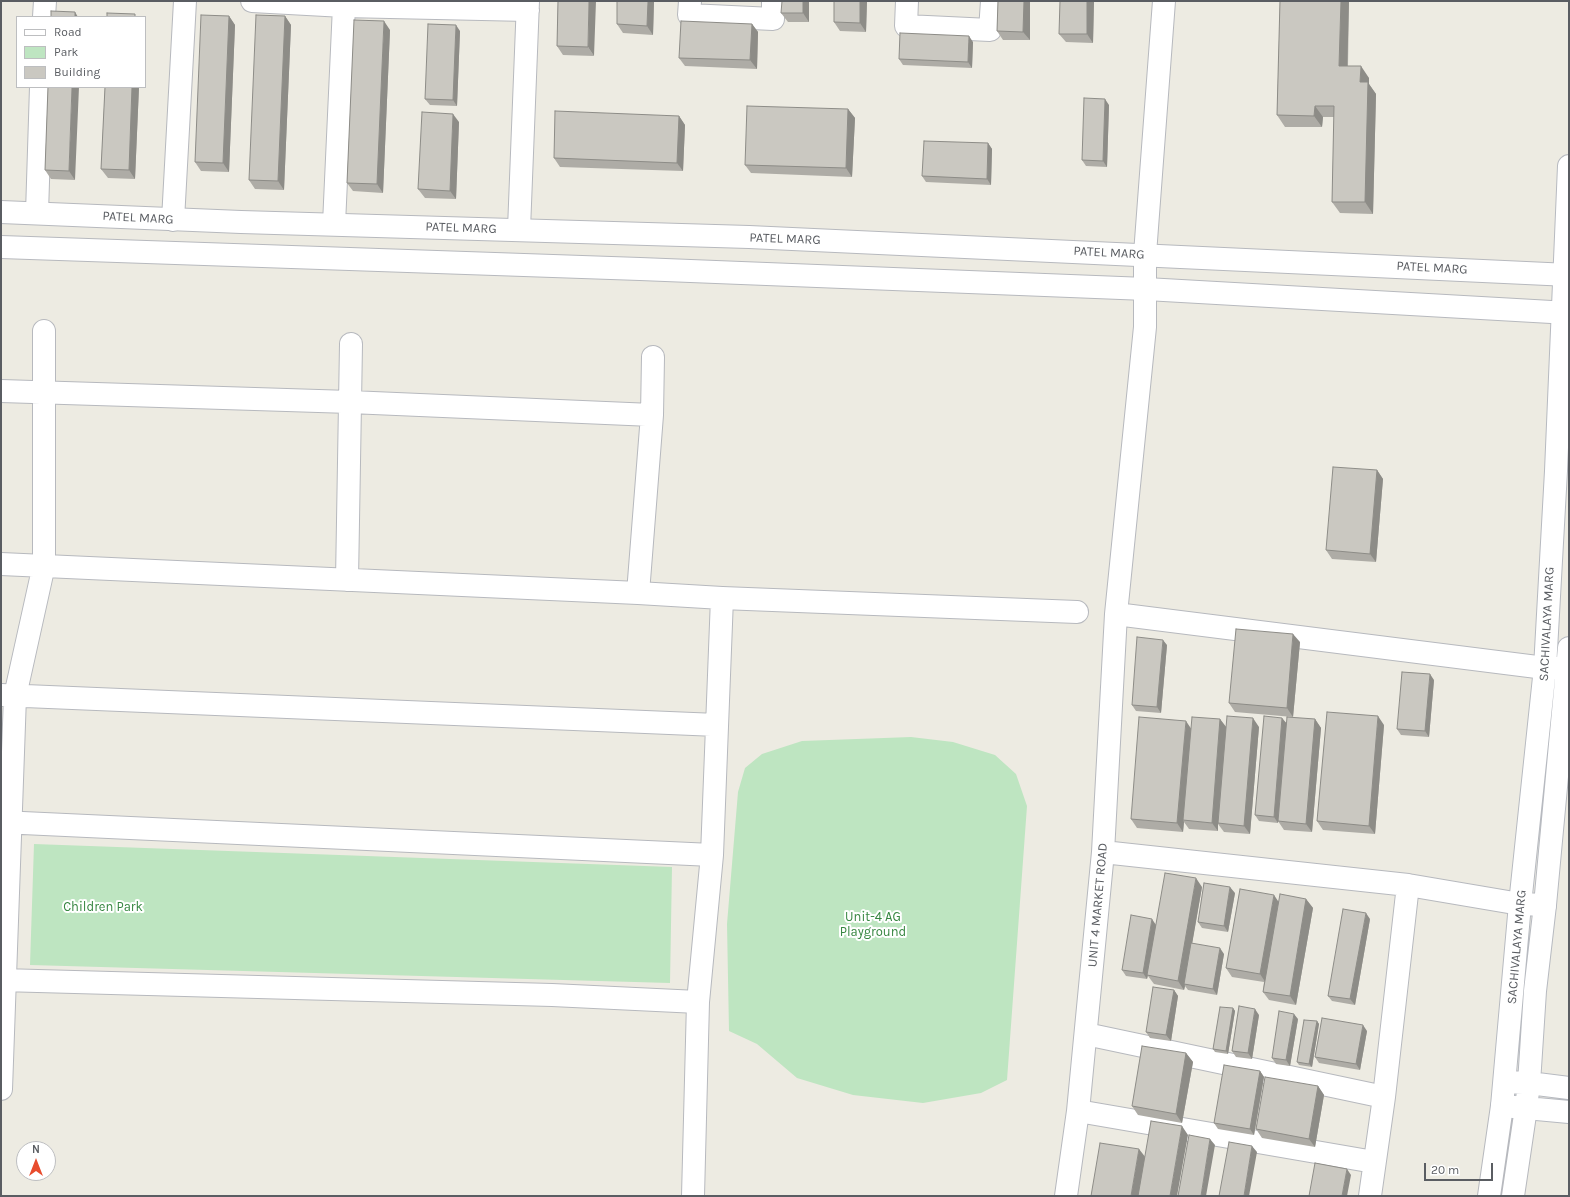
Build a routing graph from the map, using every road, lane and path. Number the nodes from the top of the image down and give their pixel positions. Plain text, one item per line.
1 (44, 1) edge
2 (185, 1) edge
3 (252, 1) edge
4 (690, 1) edge
5 (774, 1) edge
6 (907, 1) edge
7 (992, 1) edge
8 (1164, 1) edge
9 (528, 5) edge
10 (344, 6) junction
11 (44, 16) edge
12 (42, 88) edge
13 (1569, 166) edge
14 (1, 212) edge
15 (37, 213) junction
16 (173, 220) junction
17 (334, 224) junction
18 (519, 229) junction
19 (1, 248) edge
20 (1145, 254) junction
21 (1567, 275) edge
22 (1146, 289) junction
23 (1566, 313) edge
24 (44, 331) dead end
25 (351, 344) dead end
26 (653, 357) dead end
27 (1, 391) edge
28 (43, 393) junction
29 (350, 402) junction
30 (652, 415) junction
31 (1, 564) edge
32 (44, 565) junction
33 (347, 580) junction
34 (638, 593) junction
35 (722, 598) junction
36 (1077, 612) dead end
37 (1116, 614) junction
38 (1568, 658) edge
39 (1545, 668) junction
40 (8, 696) edge
41 (717, 725) junction
42 (5, 822) edge
43 (1103, 852) junction
44 (712, 855) junction
45 (1408, 885) junction
46 (1520, 904) junction
47 (1546, 904) junction
48 (3, 980) edge
49 (698, 1002) junction
50 (1086, 1034) junction
51 (1505, 1082) junction
52 (1529, 1084) junction
53 (1569, 1088) edge
54 (1, 1089) edge
55 (1384, 1097) junction
56 (1502, 1106) junction
57 (1526, 1108) junction
58 (1078, 1111) junction
59 (1569, 1112) edge
60 (1374, 1162) junction
61 (693, 1196) edge
62 (1066, 1196) edge
63 (1370, 1196) edge
64 (1490, 1196) edge
65 (1513, 1196) edge

1 - 11 street
2 - 16 street
3 - 10 street
4 - 5 street
6 - 7 street
8 - 20 street, UNIT 4 MARKET ROAD
9 - 10 street
9 - 18 street
10 - 17 street
12 - 15 street
13 - 21 street, SACHIVALAYA MARG
14 - 15 street, PATEL MARG
15 - 16 street, PATEL MARG
16 - 17 street, PATEL MARG
17 - 18 street, PATEL MARG
18 - 20 street, PATEL MARG
19 - 22 street
20 - 21 street, PATEL MARG
20 - 22 street, UNIT 4 MARKET ROAD
21 - 23 street, SACHIVALAYA MARG
22 - 23 street
22 - 37 street, UNIT 4 MARKET ROAD
23 - 39 street, SACHIVALAYA MARG
24 - 28 street
25 - 29 street
26 - 30 street
27 - 28 street
28 - 29 street
28 - 32 street
29 - 30 street
29 - 33 street
30 - 34 street
31 - 32 street
32 - 33 street
32 - 40 street
33 - 34 street
34 - 35 street
35 - 36 street
35 - 41 street
37 - 39 street
37 - 43 street, UNIT 4 MARKET ROAD
38 - 39 street
38 - 47 street, SACHIVALAYA MARG
39 - 46 street, SACHIVALAYA MARG
40 - 41 street
40 - 42 street
41 - 44 street
42 - 44 street
42 - 48 street
43 - 45 street
43 - 50 street, UNIT 4 MARKET ROAD
44 - 49 street
45 - 46 street
45 - 55 street
46 - 47 street
46 - 51 street, SACHIVALAYA MARG
47 - 52 street, SACHIVALAYA MARG
48 - 49 street
48 - 54 street
49 - 61 street
50 - 55 street
50 - 58 street, UNIT 4 MARKET ROAD
51 - 52 street
51 - 56 street, SACHIVALAYA MARG
52 - 53 street
52 - 57 street, SACHIVALAYA MARG
55 - 60 street
56 - 57 street
56 - 64 street
57 - 59 street
57 - 65 street
58 - 60 street
58 - 62 street, UNIT 4 MARKET ROAD
60 - 63 street

